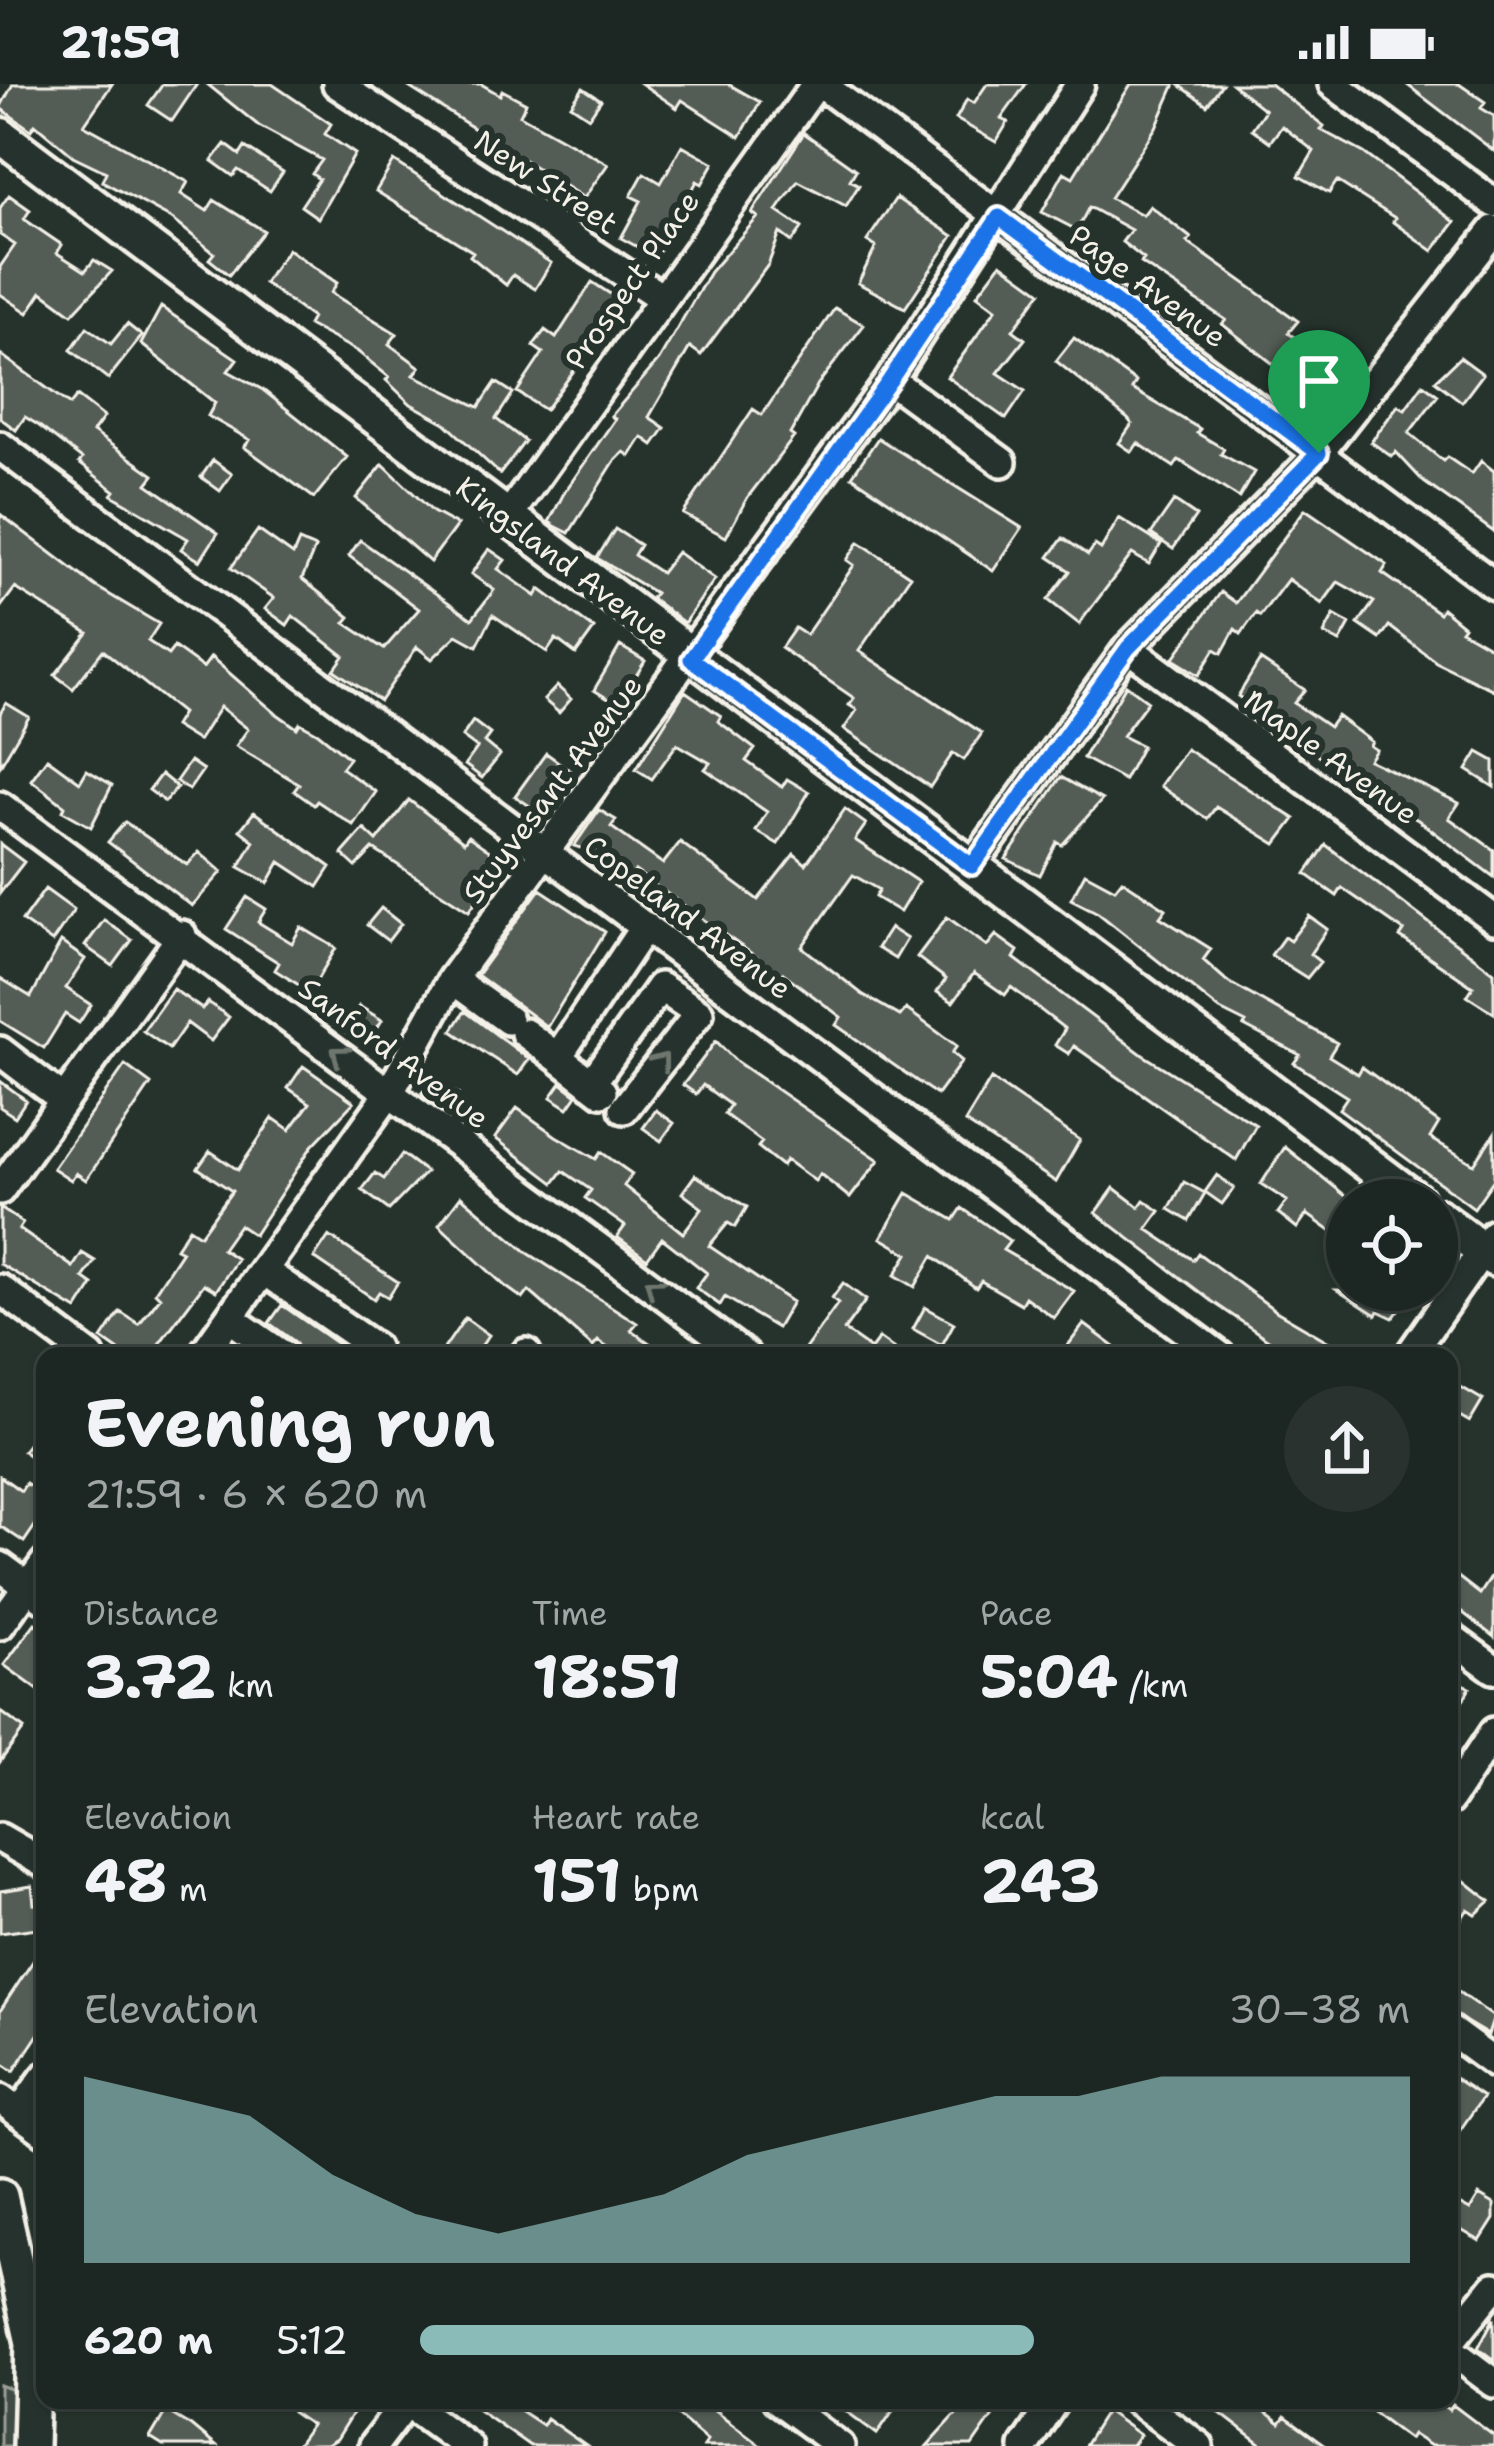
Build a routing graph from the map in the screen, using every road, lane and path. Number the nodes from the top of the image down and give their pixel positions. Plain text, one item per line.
1 (337, 84) edge
2 (819, 84) edge
3 (1080, 84) edge
4 (1333, 84) edge
5 (0, 135) edge
6 (1494, 203) edge
7 (999, 217) junction
8 (1494, 230) edge
9 (659, 296) junction
10 (890, 380) junction
11 (0, 446) edge
12 (1319, 453) junction
13 (1002, 462) dead end
14 (507, 518) junction
15 (1494, 585) edge
16 (1128, 648) junction
17 (691, 659) junction
18 (0, 806) edge
19 (543, 851) junction
20 (972, 866) junction
21 (1494, 919) edge
22 (645, 926) junction
23 (182, 935) junction
24 (699, 967) junction
25 (452, 979) junction
26 (679, 999) junction
27 (0, 1052) edge
28 (561, 1060) junction
29 (591, 1084) junction
30 (390, 1092) junction
31 (64, 1100) junction
32 (1387, 1179) edge
33 (0, 1190) edge
34 (1458, 1229) edge
35 (1490, 1248) edge
36 (264, 1271) junction
37 (0, 1289) edge
38 (232, 1319) junction
39 (78, 1347) edge
40 (209, 1347) edge
41 (271, 1347) edge
42 (374, 1347) edge
43 (734, 1347) edge
44 (1208, 1347) edge
45 (1416, 1347) edge
46 (0, 1566) edge
47 (36, 1593) edge
48 (0, 1625) edge
49 (1458, 1643) edge
50 (1494, 1669) edge
51 (1494, 1732) edge
52 (1458, 1786) edge
53 (0, 1838) edge
54 (36, 1859) edge
55 (1458, 2037) edge
56 (1494, 2063) edge
57 (36, 2084) edge
58 (10, 2106) edge
59 (36, 2125) edge
60 (0, 2196) edge
61 (1494, 2287) edge
62 (1458, 2334) edge
63 (1458, 2353) edge
64 (1494, 2383) edge
65 (36, 2404) edge
66 (36, 2409) edge
67 (400, 2409) edge
68 (417, 2409) edge
69 (789, 2409) edge
70 (1049, 2409) edge
71 (1148, 2409) edge
72 (38, 2444) edge
73 (374, 2446) edge
74 (466, 2446) edge
75 (840, 2446) edge
76 (1024, 2446) edge
77 (1198, 2446) edge

1 - 9 street, New Street
2 - 7 street, Page Avenue
2 - 9 street, Prospect Place
3 - 7 street, Stuyvesant Avenue
4 - 6 street
5 - 14 main road, Kingsland Avenue
7 - 10 street, Stuyvesant Avenue
7 - 12 street, Page Avenue
8 - 12 street
9 - 14 street, Prospect Place
10 - 13 street
10 - 17 street, Stuyvesant Avenue
11 - 19 street, Copeland Avenue
12 - 15 street, Page Avenue
12 - 16 street
14 - 17 main road, Kingsland Avenue
16 - 20 street
16 - 21 street, Maple Avenue
17 - 19 street, Stuyvesant Avenue
17 - 20 main road, Kingsland Avenue
18 - 23 street, Sanford Avenue
19 - 22 street, Copeland Avenue
19 - 25 street, Stuyvesant Avenue
20 - 32 main road, Kingsland Avenue
22 - 24 street, Copeland Avenue
22 - 28 street
30 -> 23 street, Sanford Avenue
23 - 31 street
24 - 26 street
24 - 44 street, Copeland Avenue
25 - 28 street
25 - 30 street, Stuyvesant Avenue
26 - 29 street
29 -> 26 street
27 - 31 street
28 - 29 street
30 - 36 street, Stuyvesant Avenue
43 -> 30 street, Sanford Avenue
31 - 33 street
34 - 35 main road
35 - 45 street
36 - 38 street, Stuyvesant Avenue
36 - 42 street
37 - 39 street
38 - 40 street, Stuyvesant Avenue
38 - 41 street
46 - 47 street
47 - 48 street
49 - 50 street
51 - 52 street
53 - 54 street
55 - 56 street
57 - 58 street
58 - 59 street
60 - 65 main road
61 - 62 street
63 - 64 street
66 - 72 main road
67 - 73 street
68 - 74 street
69 - 75 street
70 - 76 street
71 - 77 street

